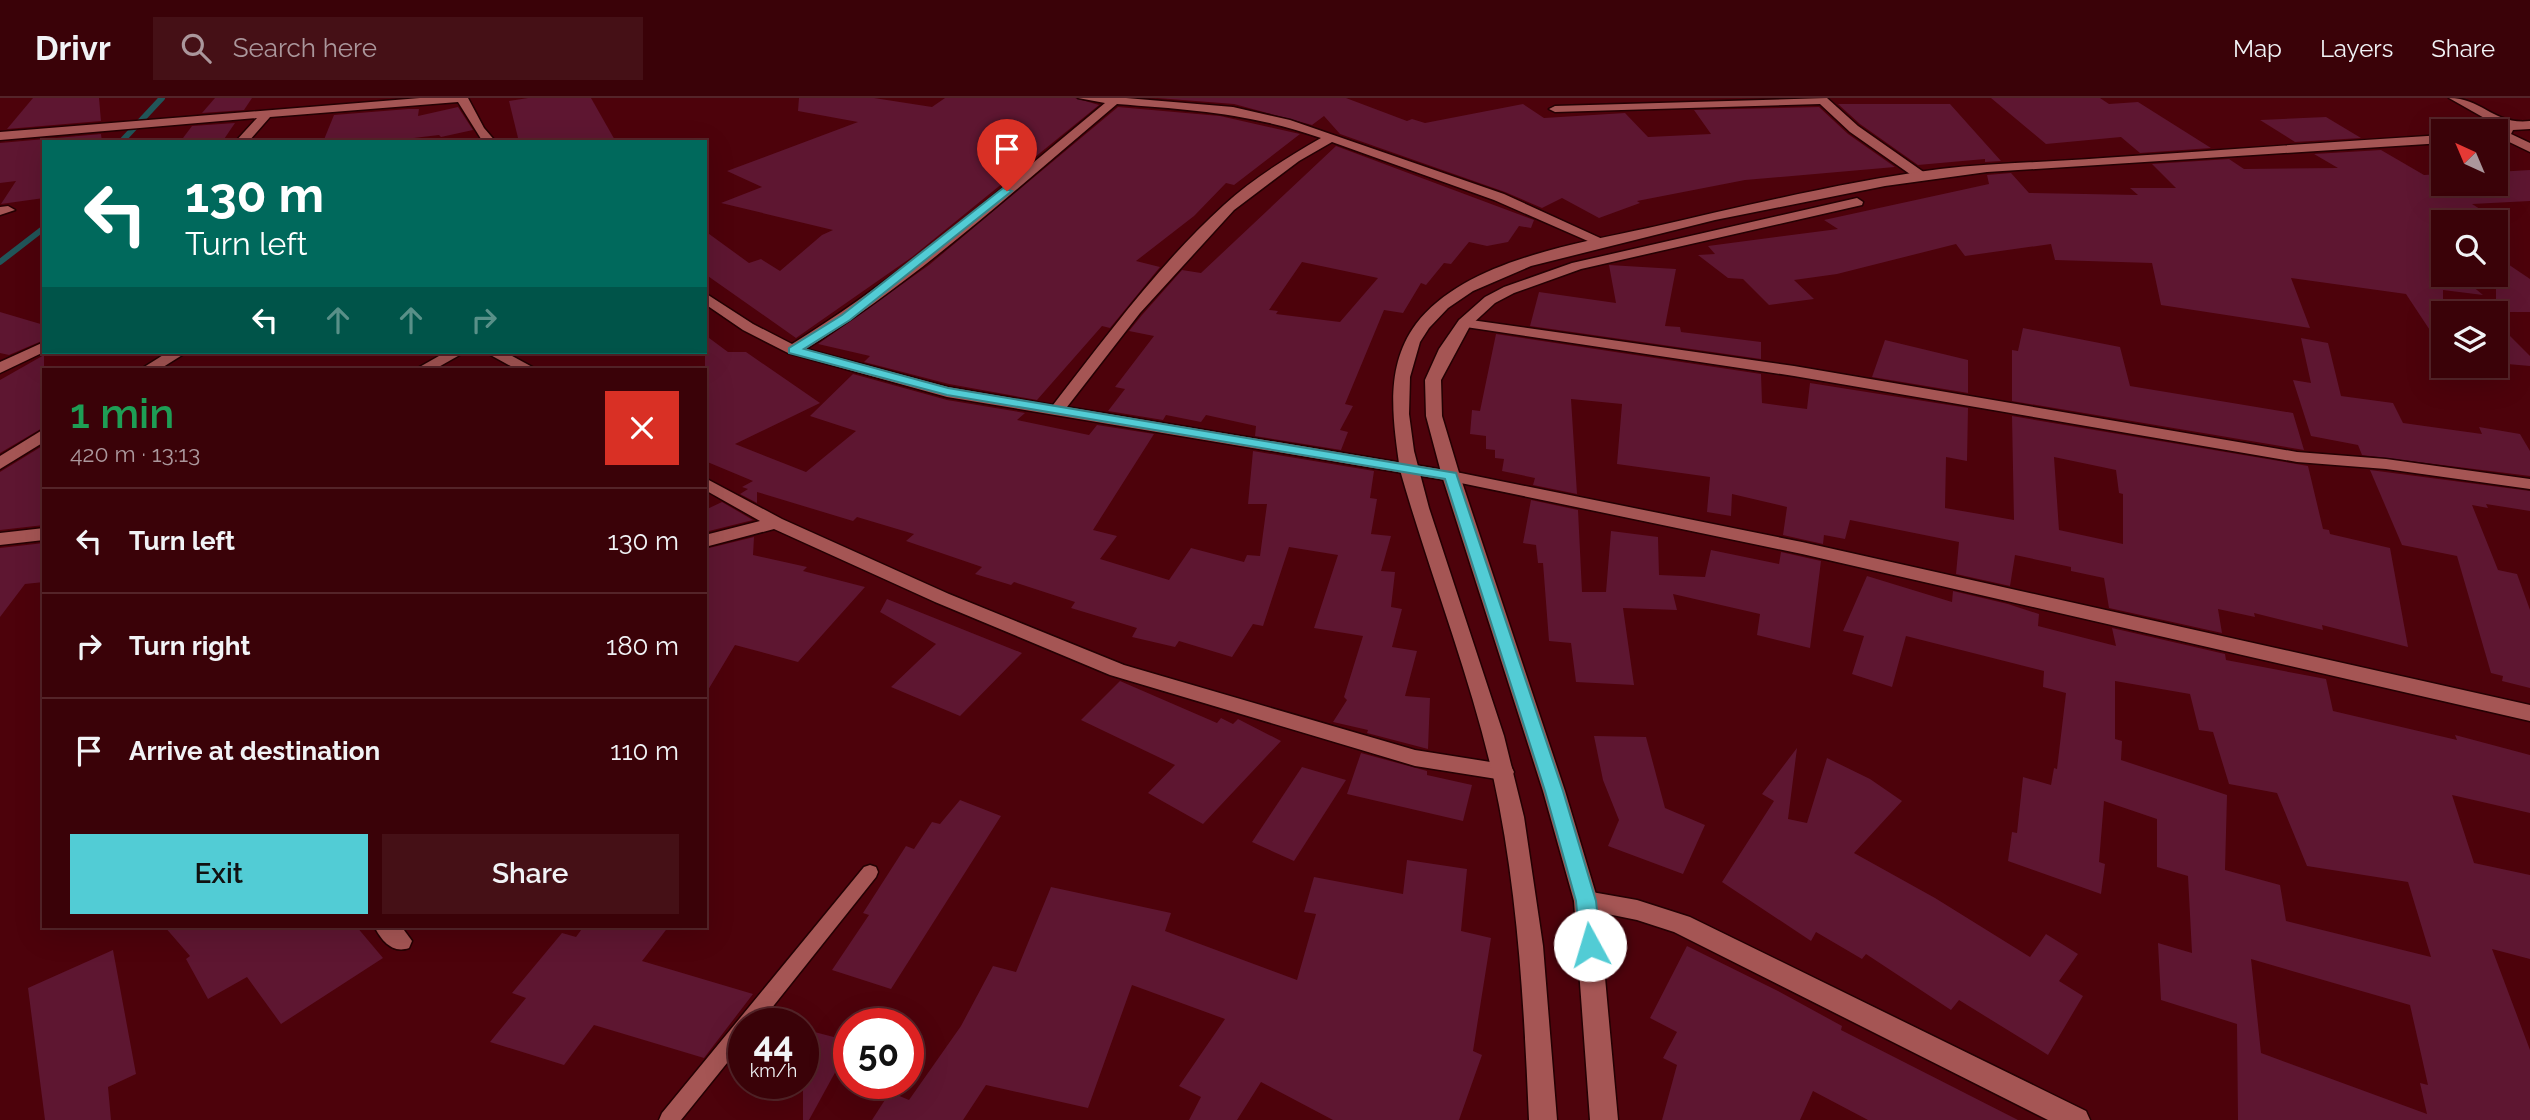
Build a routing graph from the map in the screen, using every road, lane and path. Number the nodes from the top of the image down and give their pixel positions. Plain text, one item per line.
1 (462, 98) edge
2 (1084, 98) edge
3 (2455, 98) edge
4 (2475, 98) edge
5 (444, 99) edge
6 (1822, 100) edge
7 (1114, 101) junction
8 (1555, 109) dead end
9 (268, 114) junction
10 (2485, 119) edge
11 (2529, 125) edge
12 (2508, 131) edge
13 (2508, 135) edge
14 (0, 136) edge
15 (1333, 137) junction
16 (243, 140) edge
17 (488, 140) edge
18 (2431, 140) edge
19 (2529, 147) edge
20 (2508, 148) edge
21 (2431, 153) edge
22 (1922, 176) junction
23 (1602, 242) junction
24 (707, 298) edge
25 (1464, 323) junction
26 (42, 347) edge
27 (793, 350) junction
28 (175, 354) edge
29 (453, 354) edge
30 (496, 354) edge
31 (0, 368) edge
32 (151, 368) edge
33 (426, 368) edge
34 (526, 368) edge
35 (1056, 411) junction
36 (42, 435) edge
37 (0, 464) edge
38 (1409, 470) junction
39 (1451, 476) junction
40 (707, 483) edge
41 (2530, 484) edge
42 (776, 523) junction
43 (42, 534) edge
44 (0, 539) edge
45 (707, 540) edge
46 (2530, 713) edge
47 (1503, 772) junction
48 (870, 872) dead end
49 (1586, 901) junction
50 (760, 1008) edge
51 (728, 1047) edge
52 (669, 1120) edge
53 (1543, 1120) edge
54 (1604, 1120) edge
55 (2076, 1120) edge

1 - 5 street
1 - 17 street
2 - 7 street
3 - 10 street
4 - 11 street
5 - 9 street
6 - 8 street
6 - 22 street
7 - 15 street
7 - 27 street
9 - 14 street
9 - 16 street
11 - 12 street
13 - 19 street
15 - 23 street
15 - 35 street
18 - 22 street
19 - 20 street
21 - 25 street
22 - 23 street
23 - 38 street
24 - 27 street
25 - 39 street
25 - 41 street
26 - 31 street
27 - 35 street
28 - 32 street
29 - 33 street
30 - 34 street
35 - 38 street
36 - 37 street
38 - 39 street
38 - 47 street
39 - 46 street
39 - 49 street
40 - 42 street
42 - 45 street
42 - 47 street
43 - 44 street
47 - 53 street
48 - 50 lane
49 - 54 street
49 - 55 street
51 - 52 lane

